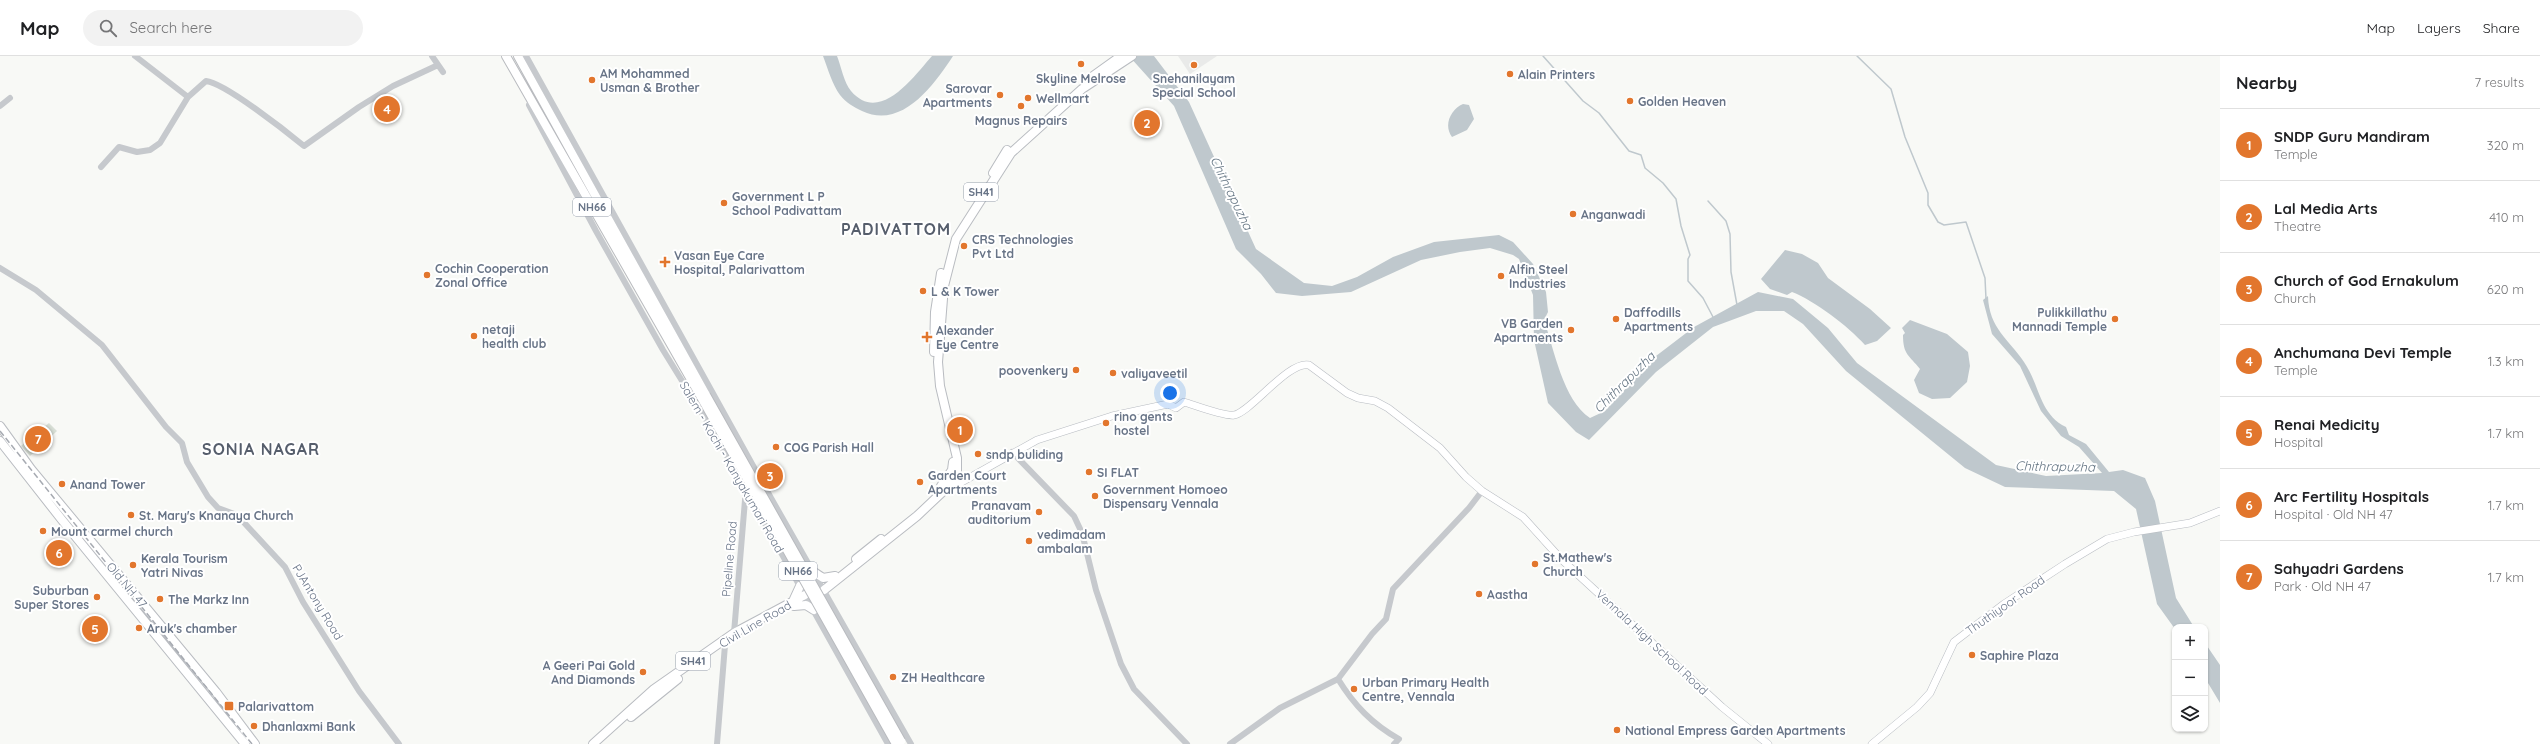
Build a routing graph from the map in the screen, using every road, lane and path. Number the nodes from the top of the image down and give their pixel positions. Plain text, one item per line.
1 (135, 56) edge
2 (432, 56) edge
3 (506, 56) edge
4 (518, 56) edge
5 (526, 56) edge
6 (1127, 57) edge
7 (438, 65) junction
8 (442, 72) dead end
9 (188, 97) junction
10 (10, 98) dead end
11 (528, 105) dead end
12 (0, 106) edge
13 (557, 126) junction
14 (549, 131) junction
15 (101, 167) dead end
16 (0, 268) edge
17 (937, 338) junction
18 (689, 357) junction
19 (675, 362) junction
20 (704, 396) junction
21 (0, 426) edge
22 (0, 441) edge
23 (1012, 452) junction
24 (28, 471) junction
25 (952, 483) junction
26 (746, 488) junction
27 (1482, 491) junction
28 (2220, 511) edge
29 (785, 520) junction
30 (907, 521) junction
31 (790, 529) junction
32 (769, 530) junction
33 (774, 538) junction
34 (814, 572) junction
35 (834, 576) junction
36 (800, 586) junction
37 (823, 587) junction
38 (806, 597) junction
39 (791, 605) junction
40 (814, 610) junction
41 (734, 633) junction
42 (724, 645) junction
43 (858, 649) junction
44 (840, 659) junction
45 (868, 666) junction
46 (850, 676) junction
47 (1338, 680) junction
48 (245, 744) edge
49 (255, 744) edge
50 (399, 744) edge
51 (593, 744) edge
52 (600, 744) edge
53 (717, 744) edge
54 (888, 744) edge
55 (896, 744) edge
56 (902, 744) edge
57 (911, 744) edge
58 (1187, 744) edge
59 (1230, 744) edge
60 (1394, 744) edge
61 (1768, 744) edge
62 (1872, 744) edge

1 - 9 street
2 - 7 street
3 - 14 main road, Salem - Kochi - Kanyakumari Road / NH66
4 - 13 main road, Salem - Kochi - Kanyakumari Road / NH66
5 - 18 street
6 - 17 main road, SH41
7 - 8 street
7 - 9 street
9 - 15 street
10 - 12 street
11 - 19 street
13 - 14 main road
13 - 18 main road, Salem - Kochi - Kanyakumari Road / NH66
14 - 19 main road, Salem - Kochi - Kanyakumari Road / NH66
16 - 50 street, PJAntony Road
17 - 25 main road
17 - 30 main road, SH41
18 - 20 main road, Salem - Kochi - Kanyakumari Road / NH66
18 - 29 street, Salem - Kochi - Kanyakumari Road
19 - 20 main road, Salem - Kochi - Kanyakumari Road / NH66
19 - 26 street, Salem - Kochi - Kanyakumari Road
20 - 55 main road, Salem - Kochi - Kanyakumari Road / NH66, bridge
20 - 56 main road, Salem - Kochi - Kanyakumari Road / NH66, bridge
21 - 24 main road, Old NH 47
22 - 24 main road, Old NH 47
23 - 25 main road
23 - 27 main road, Vennala High School Road
23 - 58 street
24 - 48 main road, Old NH 47
24 - 49 main road, Old NH 47
25 - 30 main road, SH41
26 - 32 street, Salem - Kochi - Kanyakumari Road
26 - 41 street, Pipeline Road
27 - 47 street
27 - 61 main road, Vennala High School Road
28 - 62 main road, Thuthiyoor Road
29 - 31 street, Salem - Kochi - Kanyakumari Road
29 - 32 street
30 - 35 main road, SH41
30 - 37 main road, SH41
31 - 33 street
31 - 34 street, Salem - Kochi - Kanyakumari Road
32 - 33 street, Salem - Kochi - Kanyakumari Road
33 - 36 street, Salem - Kochi - Kanyakumari Road
34 - 35 main road
34 - 37 street, Salem - Kochi - Kanyakumari Road
35 - 37 main road, SH41
36 - 38 street, Salem - Kochi - Kanyakumari Road
36 - 39 main road
37 - 43 street, Salem - Kochi - Kanyakumari Road
38 - 39 main road, Civil Line Road / SH41
38 - 40 street, Salem - Kochi - Kanyakumari Road
39 - 40 main road
39 - 41 main road, Civil Line Road / SH41
39 - 42 main road, Civil Line Road / SH41
40 - 44 street, Salem - Kochi - Kanyakumari Road
41 - 51 main road, Civil Line Road / SH41
42 - 52 main road, Civil Line Road / SH41
42 - 53 street
43 - 44 street
43 - 45 street, Salem - Kochi - Kanyakumari Road
44 - 46 street, Salem - Kochi - Kanyakumari Road
45 - 46 street
45 - 57 street, Salem - Kochi - Kanyakumari Road
46 - 54 street, Salem - Kochi - Kanyakumari Road
47 - 59 street
47 - 60 street

